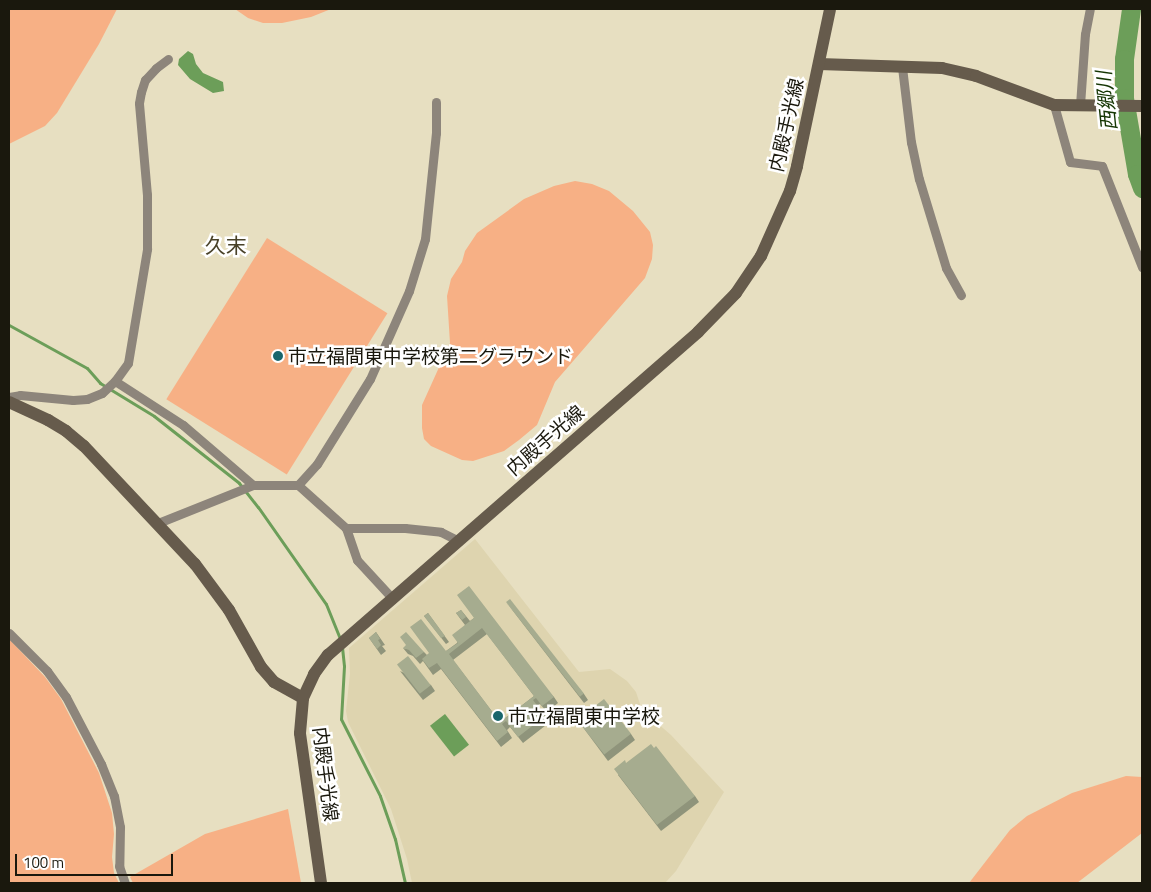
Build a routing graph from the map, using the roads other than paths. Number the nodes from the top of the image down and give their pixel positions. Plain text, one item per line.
1 (830, 9) edge
2 (1090, 9) edge
3 (168, 59) dead end
4 (819, 64) junction
5 (902, 66) junction
6 (436, 102) dead end
7 (1054, 105) junction
8 (1085, 105) junction
9 (1140, 106) edge
10 (1142, 267) edge
11 (961, 295) dead end
12 (115, 381) junction
13 (9, 397) edge
14 (9, 402) edge
15 (252, 485) junction
16 (298, 485) junction
17 (158, 523) junction
18 (346, 528) junction
19 (459, 541) junction
20 (394, 599) junction
21 (9, 633) edge
22 (303, 698) junction
23 (125, 883) edge
24 (321, 883) edge

1 - 4 main road, 内殿手光線
2 - 8 street
3 - 12 street
4 - 5 main road
4 - 19 main road, 内殿手光線
5 - 7 main road
5 - 11 street
6 - 16 street
7 - 8 main road
7 - 10 street
8 - 9 main road
12 - 13 street
12 - 15 street
14 - 17 main road
15 - 16 street
15 - 17 street
16 - 18 street
17 - 22 main road
18 - 19 street
18 - 20 street
19 - 20 main road, 内殿手光線
20 - 22 main road, 内殿手光線
21 - 23 street
22 - 24 main road, 内殿手光線

